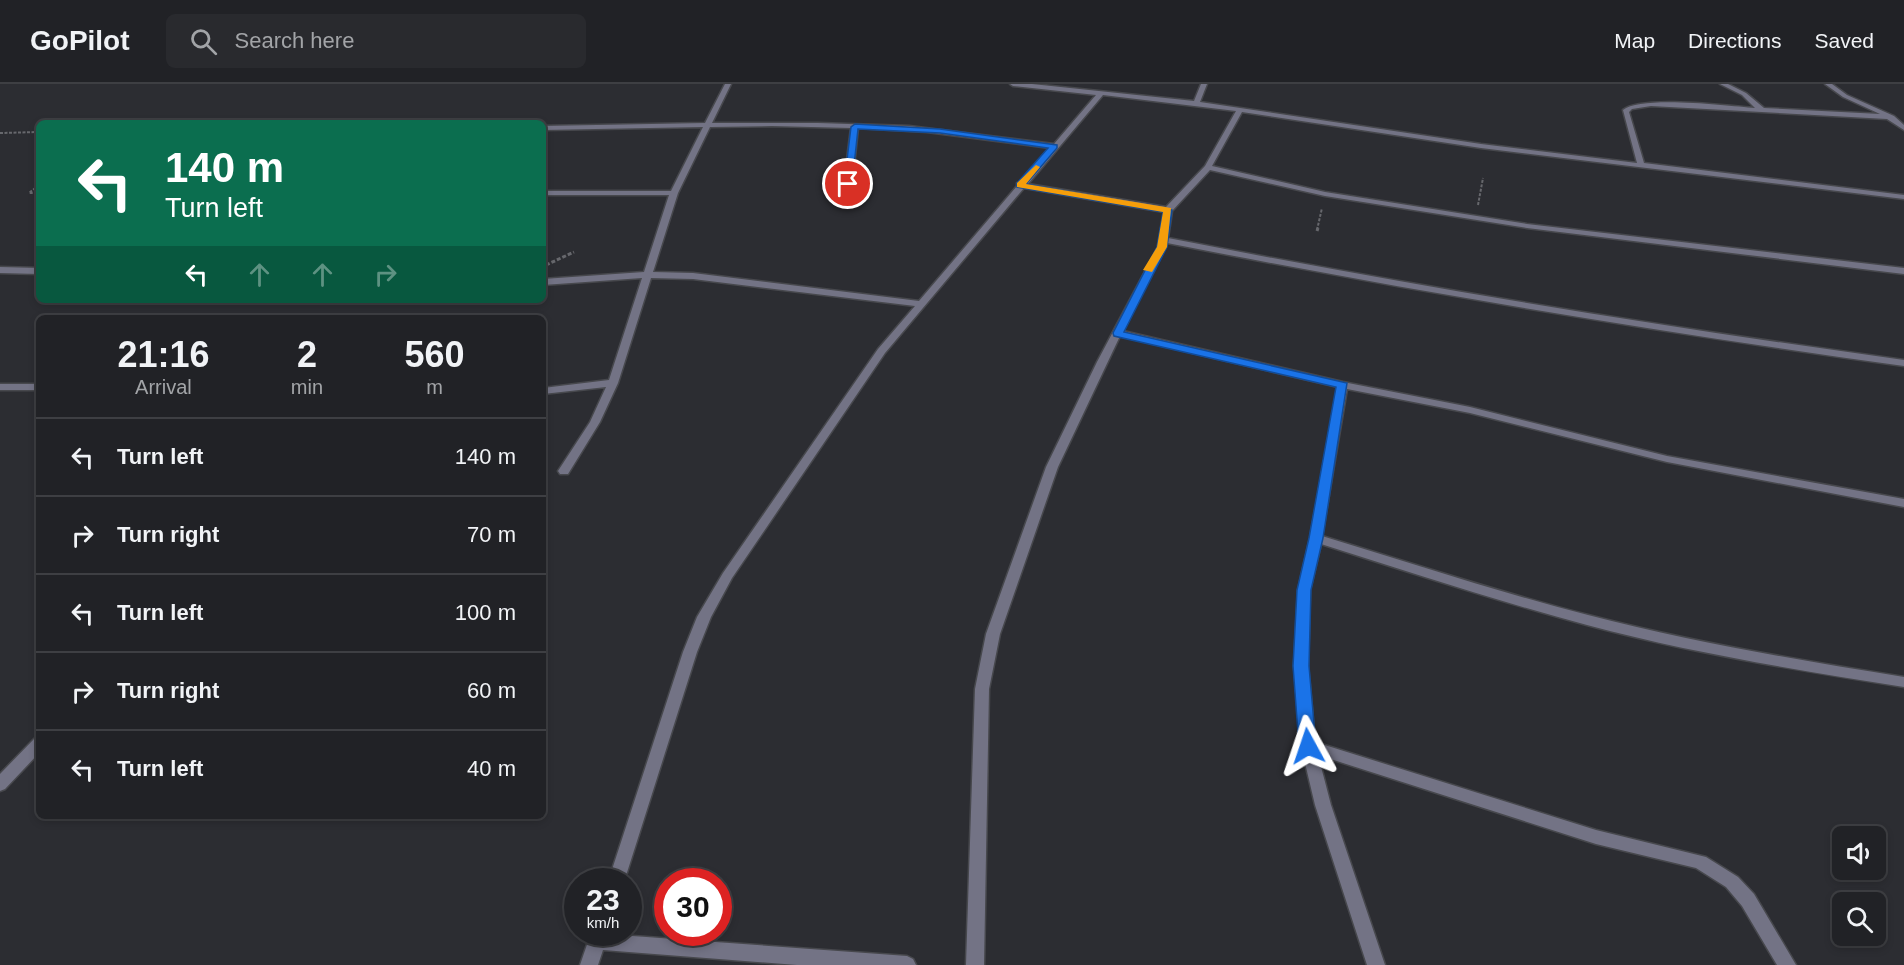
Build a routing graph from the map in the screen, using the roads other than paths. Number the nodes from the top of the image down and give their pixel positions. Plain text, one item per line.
1 (728, 84) edge
2 (1013, 84) edge
3 (1204, 84) edge
4 (1724, 84) edge
5 (1828, 84) edge
6 (1066, 87) edge
7 (1101, 93) junction
8 (1196, 103) junction
9 (1240, 109) junction
10 (1762, 110) junction
11 (1892, 117) junction
12 (708, 125) junction
13 (855, 127) junction
14 (546, 128) edge
15 (1904, 128) edge
16 (1054, 147) junction
17 (1641, 165) junction
18 (1208, 167) junction
19 (848, 184) dead end
20 (1020, 185) junction
21 (546, 193) edge
22 (674, 193) junction
23 (1904, 197) edge
24 (1168, 210) junction
25 (1163, 240) junction
26 (0, 270) edge
27 (36, 271) edge
28 (1904, 271) edge
29 (646, 275) junction
30 (546, 282) edge
31 (922, 304) junction
32 (1118, 333) junction
33 (1904, 363) edge
34 (614, 383) junction
35 (1343, 385) junction
36 (0, 387) edge
37 (36, 387) edge
38 (546, 391) edge
39 (564, 471) dead end
40 (1904, 502) edge
41 (1316, 538) junction
42 (1904, 682) edge
43 (36, 746) edge
44 (1308, 746) junction
45 (0, 784) edge
46 (621, 868) edge
47 (642, 941) edge
48 (595, 946) edge
49 (589, 965) edge
50 (908, 965) edge
51 (975, 965) edge
52 (1376, 965) edge
53 (1787, 965) edge

1 - 12 street
2 - 6 street
3 - 8 street
4 - 10 street
5 - 11 street
6 - 7 street
7 - 8 street
7 - 16 street
8 - 9 street
9 - 17 street
9 - 18 street
10 - 11 street
10 - 17 street
11 - 15 street
12 - 13 street
12 - 14 street
12 - 22 street
13 - 16 street
13 - 19 street
16 - 20 street
17 - 23 street
18 - 24 street
18 - 28 street
20 - 24 street
20 - 31 street
21 - 22 street
22 - 29 street
24 - 25 street
25 - 32 street
25 - 33 street
26 - 27 street
29 - 30 street
29 - 31 street
29 - 34 street
31 - 46 street
32 - 35 street
32 - 51 street
34 - 38 street
34 - 39 street
35 - 40 street
35 - 41 street
36 - 37 street
41 - 42 street
41 - 44 street
43 - 45 street
44 - 52 street
44 - 53 street
47 - 50 street
48 - 49 street

